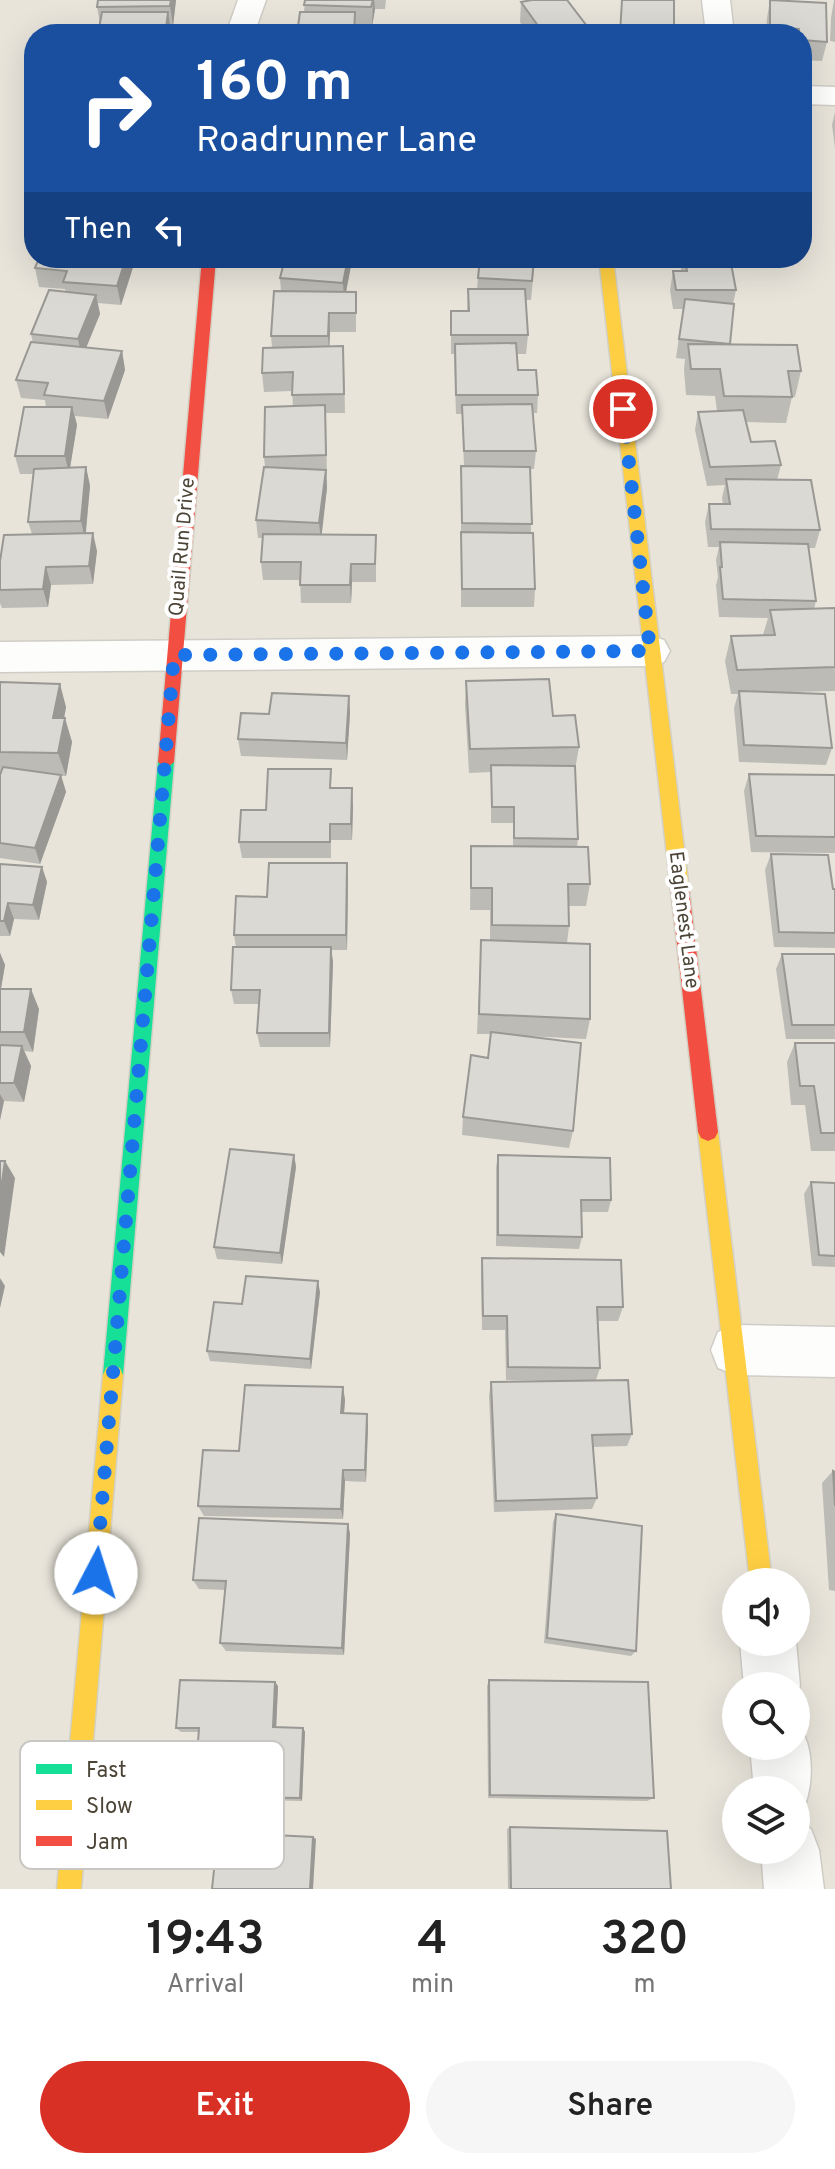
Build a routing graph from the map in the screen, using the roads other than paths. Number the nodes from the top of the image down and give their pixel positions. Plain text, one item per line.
1 (252, 0) edge
2 (716, 0) edge
3 (244, 24) edge
4 (719, 24) edge
5 (812, 95) edge
6 (835, 96) edge
7 (208, 268) edge
8 (607, 268) edge
9 (650, 651) junction
10 (174, 655) junction
11 (0, 657) edge
12 (736, 1350) junction
13 (835, 1352) edge
14 (759, 1568) edge
15 (82, 1741) edge
16 (791, 1864) edge
17 (71, 1869) edge
18 (69, 1889) edge
19 (794, 1889) edge

1 - 3 street
2 - 4 street
5 - 6 street
7 - 10 street, Quail Run Drive
8 - 9 street, Eaglenest Lane
9 - 10 street
9 - 12 street, Eaglenest Lane
10 - 11 street
10 - 15 street, Quail Run Drive
12 - 13 street
12 - 14 street, Eaglenest Lane
16 - 19 street
17 - 18 street, Quail Run Drive

